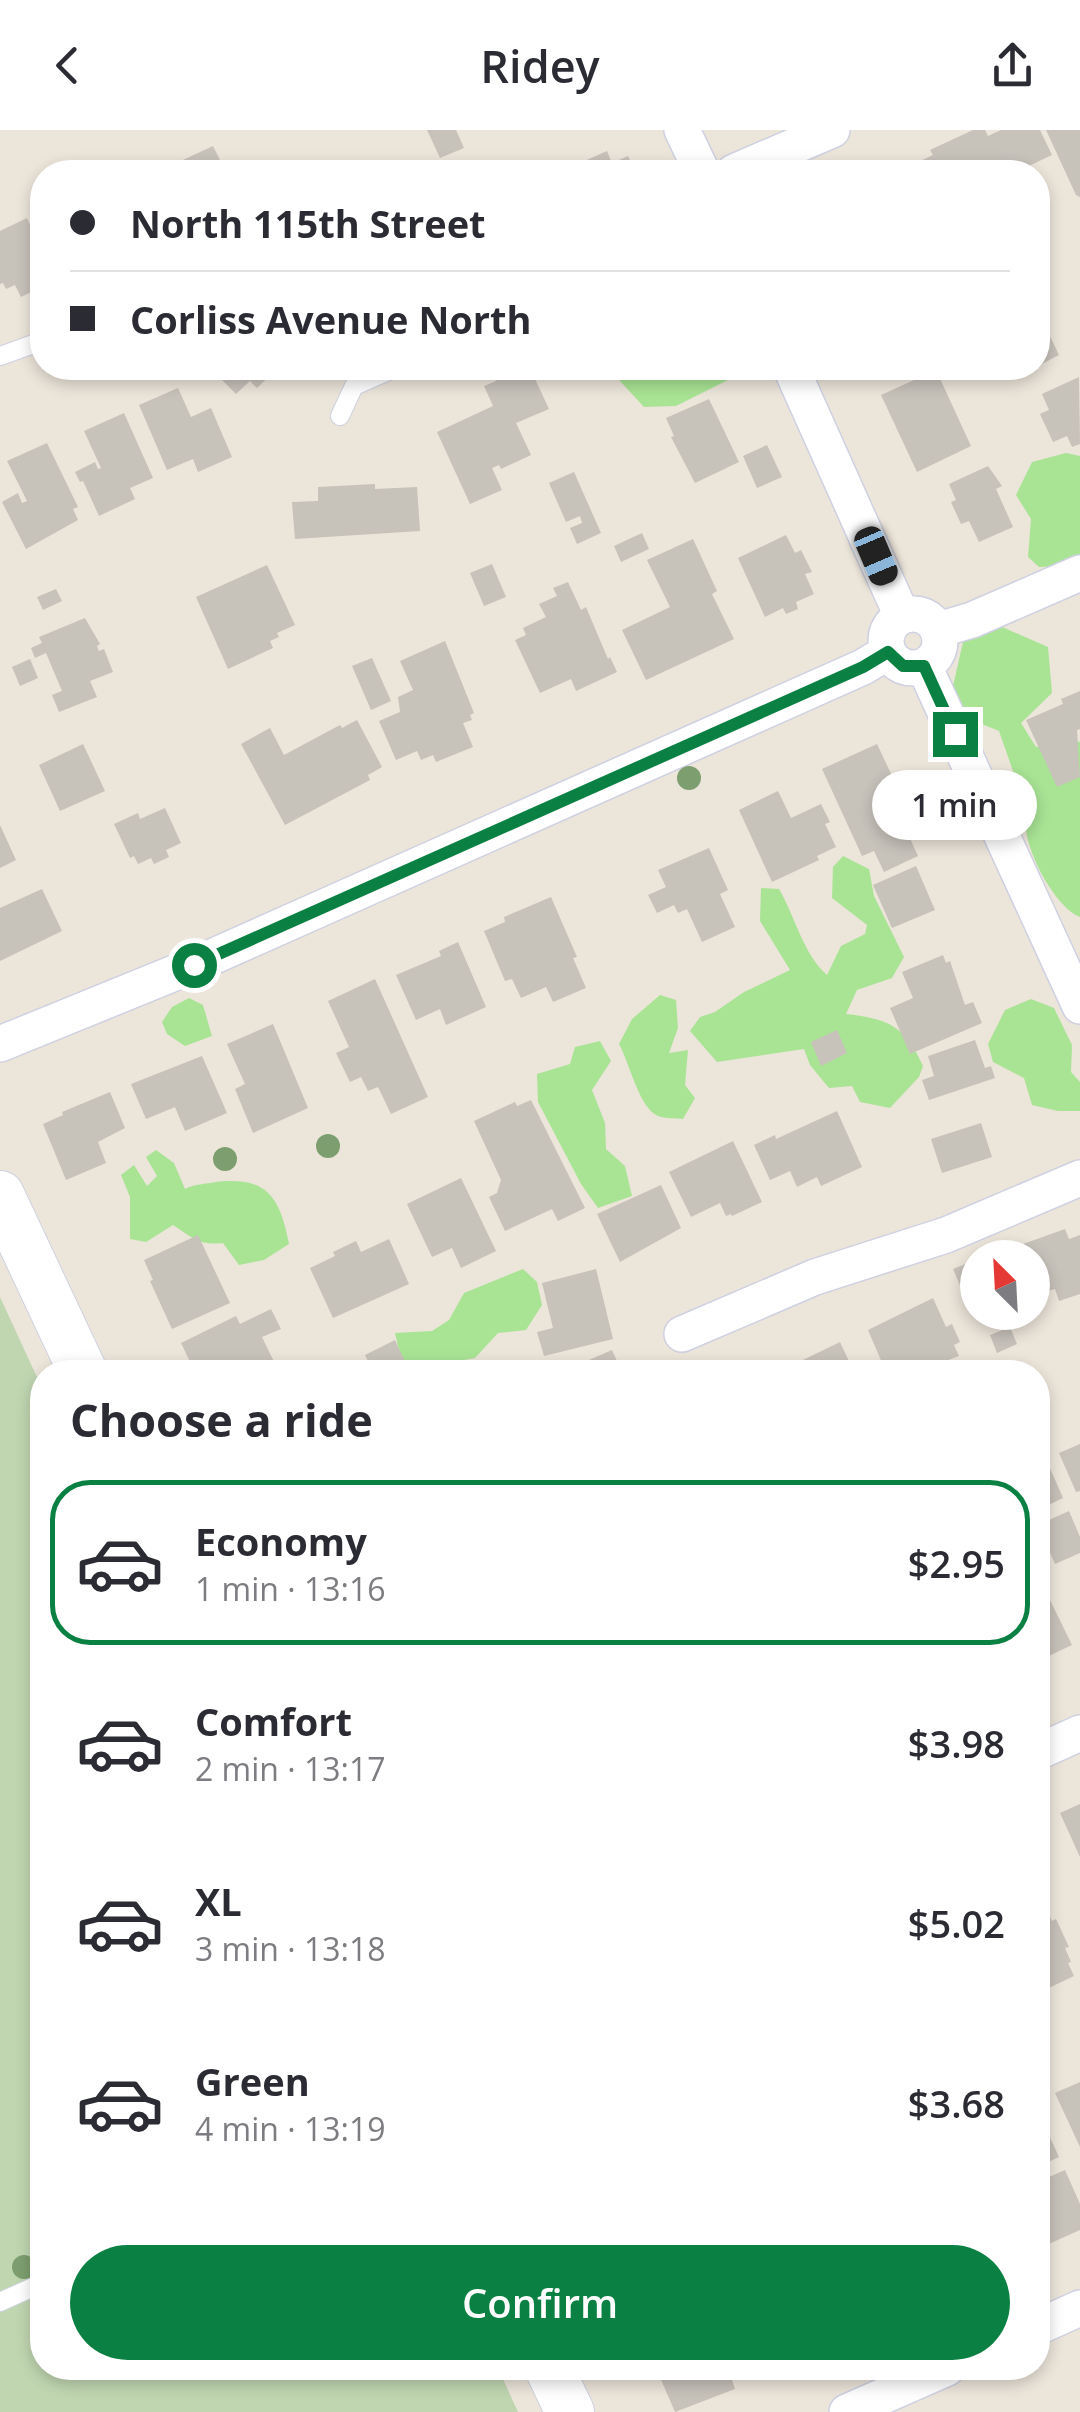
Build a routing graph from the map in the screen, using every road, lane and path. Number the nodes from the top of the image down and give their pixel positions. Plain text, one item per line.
1 (682, 130) edge
2 (832, 130) edge
3 (696, 160) edge
4 (762, 160) edge
5 (30, 345) edge
6 (0, 356) edge
7 (368, 380) edge
8 (796, 380) edge
9 (340, 416) dead end
10 (1080, 573) edge
11 (902, 616) junction
12 (938, 630) junction
13 (888, 652) junction
14 (924, 666) junction
15 (1080, 1006) edge
16 (0, 1044) edge
17 (1080, 1178) edge
18 (0, 1196) edge
19 (682, 1334) dead end
20 (77, 1360) edge
21 (1080, 1734) edge
22 (1050, 1747) edge
23 (30, 2288) edge
24 (0, 2302) edge
25 (1080, 2308) edge
26 (1050, 2322) edge
27 (555, 2380) edge
28 (920, 2380) edge
29 (570, 2412) edge
30 (847, 2412) edge

1 - 3 street
2 - 4 street
5 - 6 lane
7 - 9 lane
8 - 11 street
10 - 12 street
11 - 12 street
11 - 13 street
12 - 14 street
13 - 14 street
13 - 16 street
14 - 15 street
17 - 19 street
18 - 20 street
21 - 22 street
23 - 24 lane
25 - 26 street
27 - 29 street
28 - 30 street

